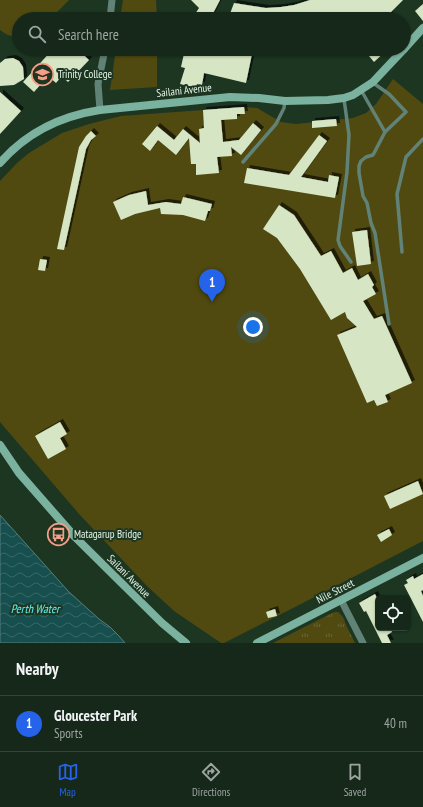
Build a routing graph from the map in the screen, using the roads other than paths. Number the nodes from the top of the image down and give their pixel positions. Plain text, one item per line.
1 (112, 0) edge
2 (111, 12) edge
3 (422, 29) edge
4 (411, 41) edge
5 (104, 56) edge
6 (397, 56) edge
7 (376, 79) junction
8 (361, 90) junction
9 (344, 98) junction
10 (285, 101) junction
11 (100, 110) junction
12 (385, 132) junction
13 (423, 139) edge
14 (243, 162) dead end
15 (0, 163) edge
16 (402, 252) dead end
17 (351, 262) dead end
18 (389, 324) dead end
19 (0, 445) edge
20 (423, 558) edge
21 (340, 600) junction
22 (186, 643) edge
23 (257, 643) edge
24 (363, 643) edge

1 - 2 street
3 - 4 street, Sailani Avenue
5 - 11 street
6 - 7 street, Sailani Avenue
7 - 8 street, Sailani Avenue
7 - 12 lane
8 - 9 street, Sailani Avenue
8 - 12 lane
9 - 10 street, Sailani Avenue
9 - 17 lane
10 - 11 street, Sailani Avenue
10 - 14 lane
11 - 15 street, Sailani Avenue
12 - 18 lane
13 - 16 lane
19 - 22 street, Sailani Avenue
20 - 21 street, Nile Street
21 - 23 street, Nile Street
21 - 24 street

